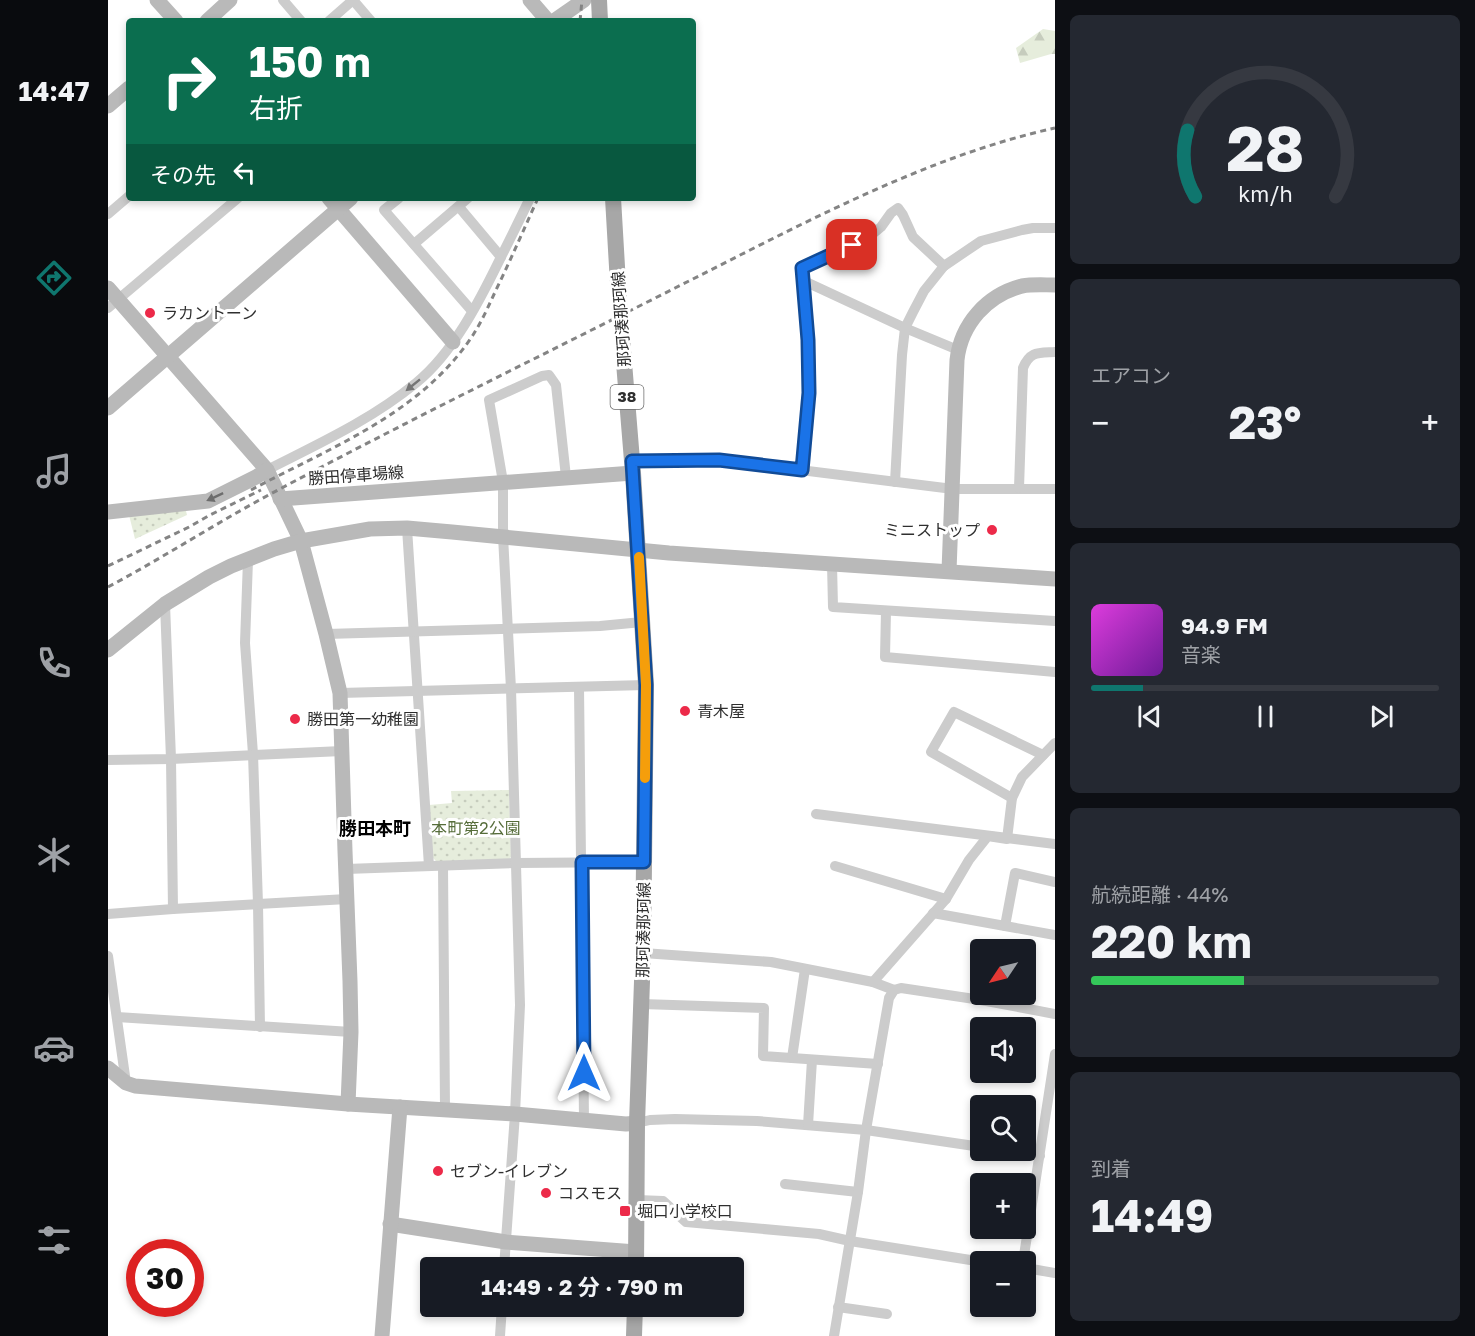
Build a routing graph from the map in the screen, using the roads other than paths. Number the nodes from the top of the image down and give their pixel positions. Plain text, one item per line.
1 (230, 0) edge
2 (283, 0) edge
3 (353, 0) edge
4 (530, 0) edge
5 (599, 0) edge
6 (161, 2) edge
7 (574, 7) edge
8 (174, 18) edge
9 (210, 18) edge
10 (298, 18) edge
11 (333, 18) edge
12 (368, 18) edge
13 (545, 18) edge
14 (558, 18) edge
15 (600, 18) edge
16 (126, 91) edge
17 (108, 106) edge
18 (126, 199) edge
19 (234, 201) edge
20 (395, 201) edge
21 (465, 201) edge
22 (528, 201) edge
23 (613, 201) edge
24 (334, 203) edge
25 (459, 207) junction
26 (108, 214) edge
27 (1055, 228) edge
28 (414, 244) junction
29 (501, 257) junction
30 (944, 266) junction
31 (804, 280) junction
32 (1055, 285) edge
33 (111, 299) edge
34 (472, 311) junction
35 (905, 328) junction
36 (453, 342) junction
37 (958, 350) junction
38 (1055, 352) edge
39 (168, 356) junction
40 (108, 408) edge
41 (633, 467) junction
42 (267, 470) junction
43 (802, 470) junction
44 (566, 477) junction
45 (503, 482) junction
46 (895, 482) junction
47 (1019, 488) junction
48 (952, 489) junction
49 (1055, 489) edge
50 (280, 499) junction
51 (108, 512) edge
52 (407, 528) junction
53 (504, 536) junction
54 (301, 541) junction
55 (638, 550) junction
56 (248, 560) junction
57 (832, 564) junction
58 (949, 571) junction
59 (1055, 579) edge
60 (165, 604) junction
61 (886, 611) junction
62 (1055, 621) edge
63 (642, 622) junction
64 (508, 629) junction
65 (414, 631) junction
66 (326, 634) junction
67 (108, 650) edge
68 (1055, 672) edge
69 (646, 685) junction
70 (579, 687) junction
71 (511, 689) junction
72 (417, 692) junction
73 (340, 693) junction
74 (1055, 742) edge
75 (342, 751) junction
76 (253, 754) junction
77 (1043, 755) junction
78 (171, 759) junction
79 (108, 760) edge
80 (1012, 798) junction
81 (816, 814) dead end
82 (988, 836) junction
83 (1007, 839) junction
84 (1055, 844) edge
85 (582, 862) junction
86 (644, 862) junction
87 (516, 863) junction
88 (429, 866) junction
89 (443, 866) junction
90 (835, 866) dead end
91 (346, 869) junction
92 (1055, 882) edge
93 (946, 899) junction
94 (346, 900) junction
95 (258, 904) junction
96 (173, 909) junction
97 (933, 913) junction
98 (108, 914) edge
99 (1005, 926) junction
100 (1055, 935) edge
101 (643, 953) junction
102 (108, 956) edge
103 (805, 969) junction
104 (873, 982) junction
105 (894, 990) junction
106 (642, 1004) junction
107 (1055, 1014) edge
108 (117, 1017) junction
109 (260, 1027) junction
110 (351, 1032) junction
111 (1055, 1054) edge
112 (792, 1058) junction
113 (812, 1060) junction
114 (878, 1064) junction
115 (108, 1068) edge
116 (126, 1083) junction
117 (348, 1104) junction
118 (400, 1107) junction
119 (445, 1109) junction
120 (515, 1114) junction
121 (584, 1120) junction
122 (638, 1123) junction
123 (808, 1125) junction
124 (866, 1130) junction
125 (970, 1145) edge
126 (1036, 1155) edge
127 (1040, 1156) junction
128 (785, 1184) dead end
129 (858, 1192) junction
130 (637, 1200) junction
131 (390, 1224) junction
132 (850, 1241) junction
133 (506, 1242) junction
134 (1025, 1251) edge
135 (505, 1257) edge
136 (614, 1257) edge
137 (636, 1257) edge
138 (970, 1260) edge
139 (1036, 1270) edge
140 (1055, 1273) edge
141 (838, 1307) junction
142 (887, 1314) dead end
143 (501, 1317) edge
144 (635, 1317) edge
145 (382, 1336) edge
146 (500, 1336) edge
147 (634, 1336) edge
148 (834, 1336) edge

1 - 9 street
2 - 10 street
3 - 11 street
3 - 12 street
4 - 13 street
5 - 15 main road
6 - 8 street
7 - 14 street
16 - 17 street
18 - 26 street
19 - 33 street
20 - 28 street
21 - 25 street
22 - 29 street
23 - 41 main road, 那珂湊那珂線 / 38
24 - 36 street
24 - 39 street
25 - 28 street
25 - 29 street
27 - 30 street
28 - 34 street
29 - 34 street
30 - 31 street
30 - 35 street
31 - 35 street
31 - 43 street
32 - 37 street
33 - 39 street
34 - 36 street
35 - 37 street
35 - 46 street
36 -> 42 street
37 - 48 street
38 - 47 street
39 - 40 street
39 - 42 street
41 - 43 street
41 - 44 street, 勝田停車場線
41 - 55 main road, 那珂湊那珂線 / 38
42 - 50 street
42 -> 51 street
43 - 46 street
44 - 45 street, 勝田停車場線
44 - 45 street
45 - 50 street, 勝田停車場線
45 - 53 street
46 - 48 street
47 - 48 street
47 - 49 street
48 - 58 street
50 - 54 street
52 - 53 street
52 - 54 street
52 - 65 street
53 - 55 street
53 - 64 street
54 - 56 street
54 - 66 street
55 - 57 street
55 - 63 main road, 那珂湊那珂線 / 38
56 - 60 street
56 - 76 street
57 - 58 street
57 - 61 street
58 - 59 street
60 - 67 street
60 - 78 street
61 - 62 street
61 - 68 street
63 - 64 street
63 - 69 main road, 那珂湊那珂線 / 38
64 - 65 street
64 - 71 street
65 - 66 street
65 - 72 street
66 - 73 street
69 - 70 street
69 - 86 main road, 那珂湊那珂線 / 38
70 - 71 street
70 - 85 street
71 - 72 street
71 - 87 street
72 - 73 street
72 - 88 street
73 - 75 street
74 - 77 street
75 - 76 street
75 - 91 street
76 - 78 street
76 - 95 street
77 - 80 street
77 - 80 street
78 - 79 street
78 - 96 street
80 - 83 street
81 - 82 street
82 - 83 street
82 - 93 street
83 - 84 street
85 - 86 street
85 - 87 street
85 - 121 street
86 - 101 main road, 那珂湊那珂線 / 38
87 - 89 street
87 - 120 street
88 - 89 street
88 - 91 street
89 - 119 street
90 - 93 street
91 - 94 street
92 - 99 street
93 - 97 street
94 - 95 street
94 - 110 street
95 - 96 street
95 - 109 street
96 - 98 street
97 - 99 street
97 - 104 street
99 - 100 street
101 - 103 street
101 - 106 main road, 那珂湊那珂線 / 38
102 - 108 street
103 - 104 street
103 - 112 street
104 - 105 street
105 - 107 street
105 - 114 street
106 - 112 street
106 - 122 main road, 那珂湊那珂線 / 38
108 - 109 street
108 - 116 street
109 - 110 street
110 - 117 street
111 - 127 street
112 - 113 street
113 - 114 street
113 - 123 street
114 - 124 street
115 - 116 street
116 - 117 street
117 - 118 street
118 - 119 street
118 - 131 street
119 - 120 street
120 - 121 street
120 - 133 street
121 - 122 street
122 - 123 street
122 - 130 main road, 那珂湊那珂線 / 38
123 - 124 street
124 - 125 street
124 - 129 street
126 - 127 street
127 - 134 street
128 - 129 street
129 - 132 street
130 - 132 street
130 - 137 main road, 那珂湊那珂線 / 38
131 - 133 street
131 - 145 street
132 - 138 street
132 - 141 street
133 - 135 street
133 - 136 street
139 - 140 street
141 - 142 street
141 - 148 street
143 - 146 street
144 - 147 main road

